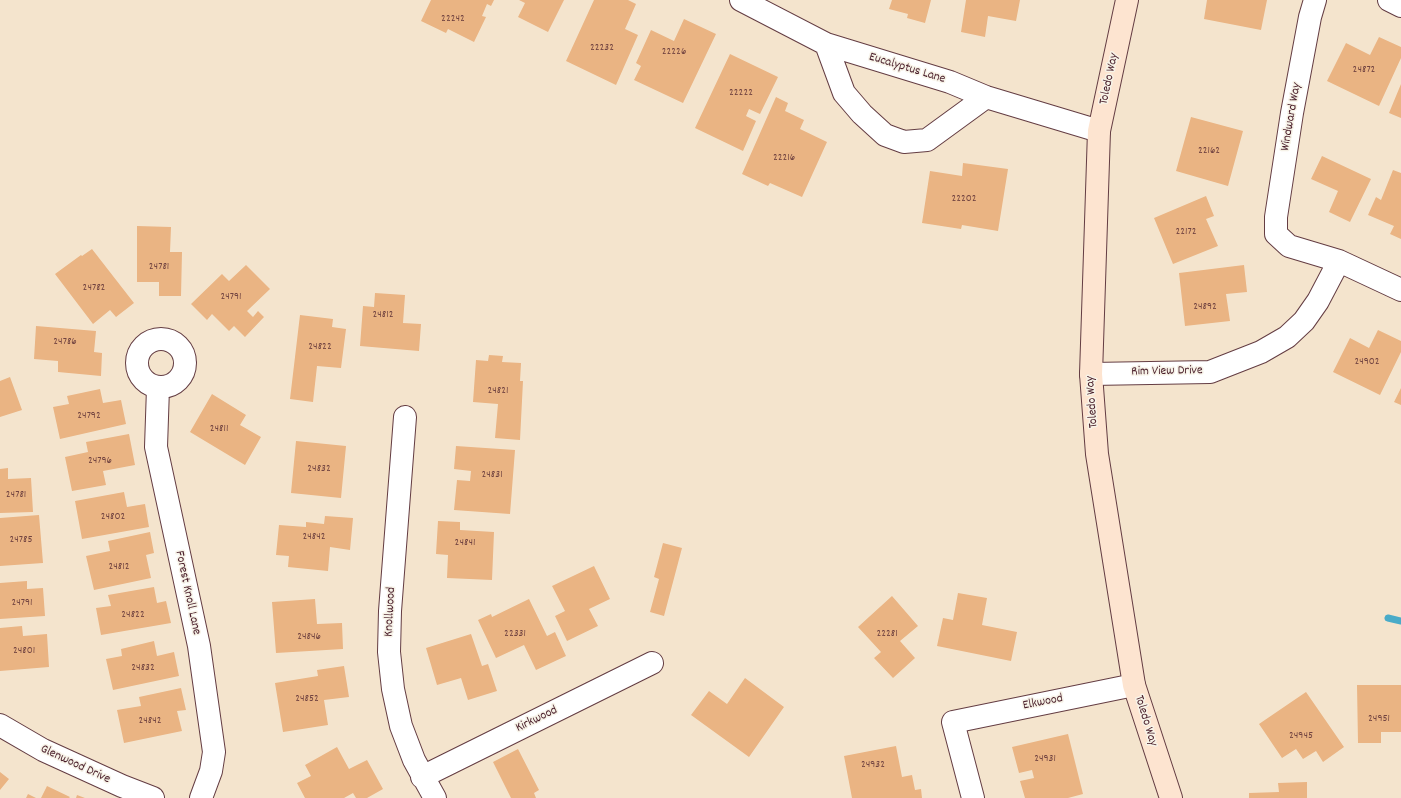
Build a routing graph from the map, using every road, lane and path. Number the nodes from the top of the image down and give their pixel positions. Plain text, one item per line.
1 (741, 0) edge
2 (1127, 0) edge
3 (1315, 0) edge
4 (1389, 0) edge
5 (1401, 6) edge
6 (826, 44) junction
7 (986, 97) junction
8 (1099, 131) junction
9 (1339, 261) junction
10 (1401, 290) edge
11 (1091, 374) junction
12 (158, 388) dead end
13 (405, 417) dead end
14 (652, 663) dead end
15 (1134, 685) junction
16 (0, 725) edge
17 (422, 777) junction
18 (154, 798) edge
19 (201, 798) edge
20 (435, 798) edge
21 (973, 798) edge
22 (1171, 798) edge

1 - 6 street, Eucalyptus Lane
2 - 8 main road, Toledo Way
3 - 9 street, Windward Way
4 - 5 street
6 - 7 street, Eucalyptus Lane
6 - 7 street
7 - 8 street, Eucalyptus Lane
8 - 11 main road, Toledo Way
9 - 10 street
9 - 11 street, Rim View Drive
11 - 15 main road, Toledo Way
12 - 19 street, Forest Knoll Lane
13 - 17 street, Knollwood
14 - 17 street, Kirkwood
15 - 21 street, Elkwood
15 - 22 main road, Toledo Way
16 - 18 street, Glenwood Drive
17 - 20 street, Knollwood

